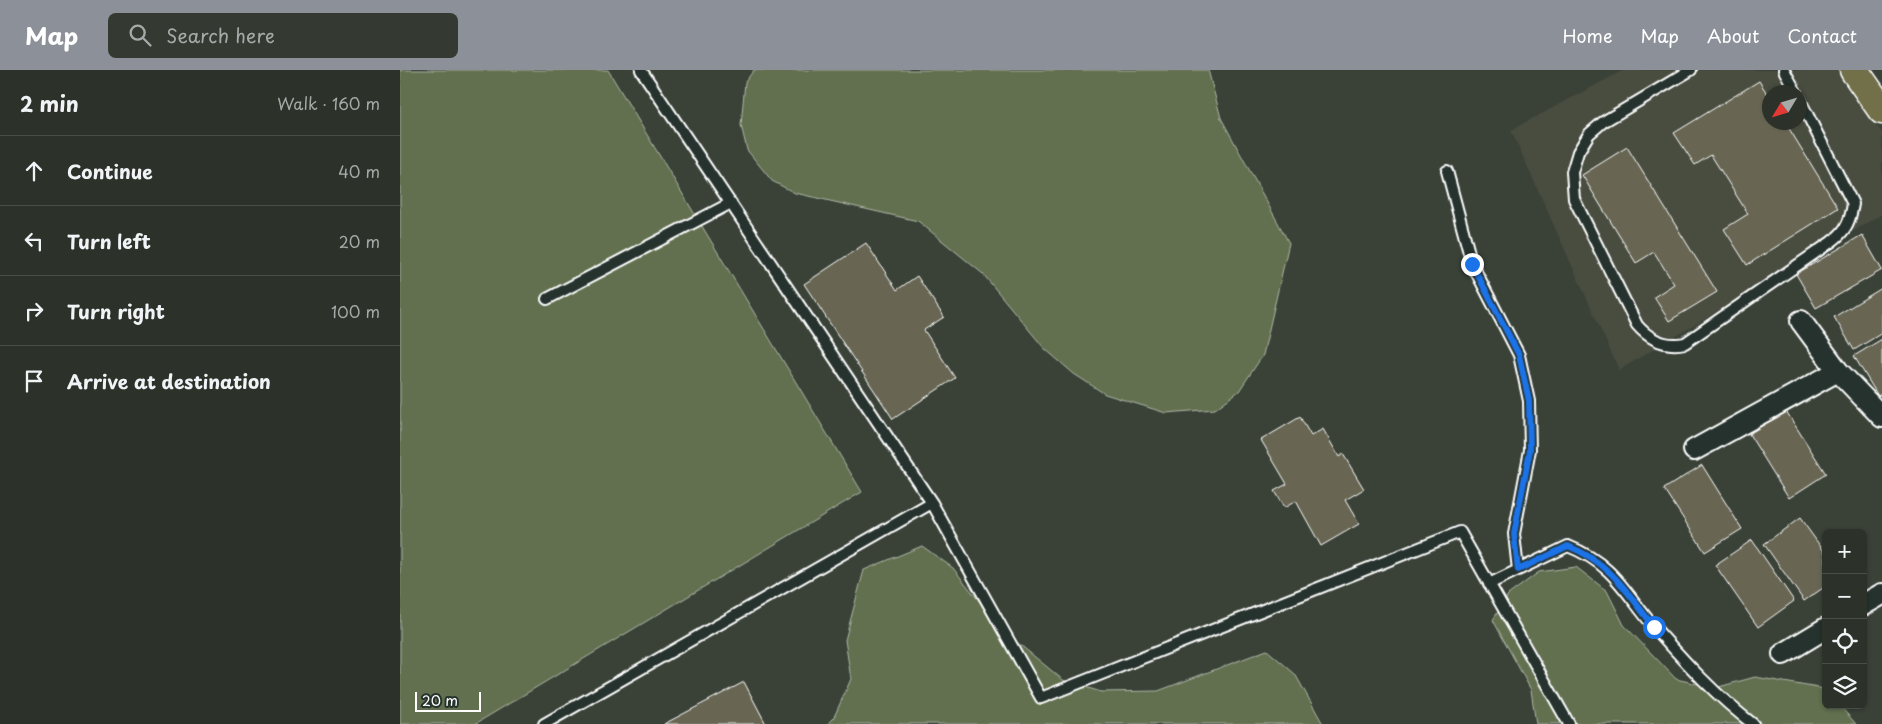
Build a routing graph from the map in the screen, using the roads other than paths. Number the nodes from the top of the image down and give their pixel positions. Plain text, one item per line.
1 (642, 70) edge
2 (1691, 70) edge
3 (1784, 70) edge
4 (1854, 70) edge
5 (1792, 85) edge
6 (1882, 110) edge
7 (1807, 114) edge
8 (1447, 172) dead end
9 (731, 203) junction
10 (547, 299) dead end
11 (1802, 321) dead end
12 (1838, 371) junction
13 (1882, 417) edge
14 (1694, 450) dead end
15 (932, 503) junction
16 (1518, 570) junction
17 (1489, 584) junction
18 (1882, 594) edge
19 (1867, 603) edge
20 (1822, 630) edge
21 (1783, 654) dead end
22 (544, 724) edge
23 (1568, 724) edge
24 (1753, 724) edge

1 - 9 lane
2 - 7 lane
3 - 5 lane
4 - 6 highway
8 - 16 lane
9 - 10 lane
9 - 15 lane
11 - 12 street
12 - 13 street
12 - 14 street
15 - 17 lane
15 - 22 lane
16 - 17 lane
16 - 24 lane
17 - 23 lane
18 - 19 street
20 - 21 street

